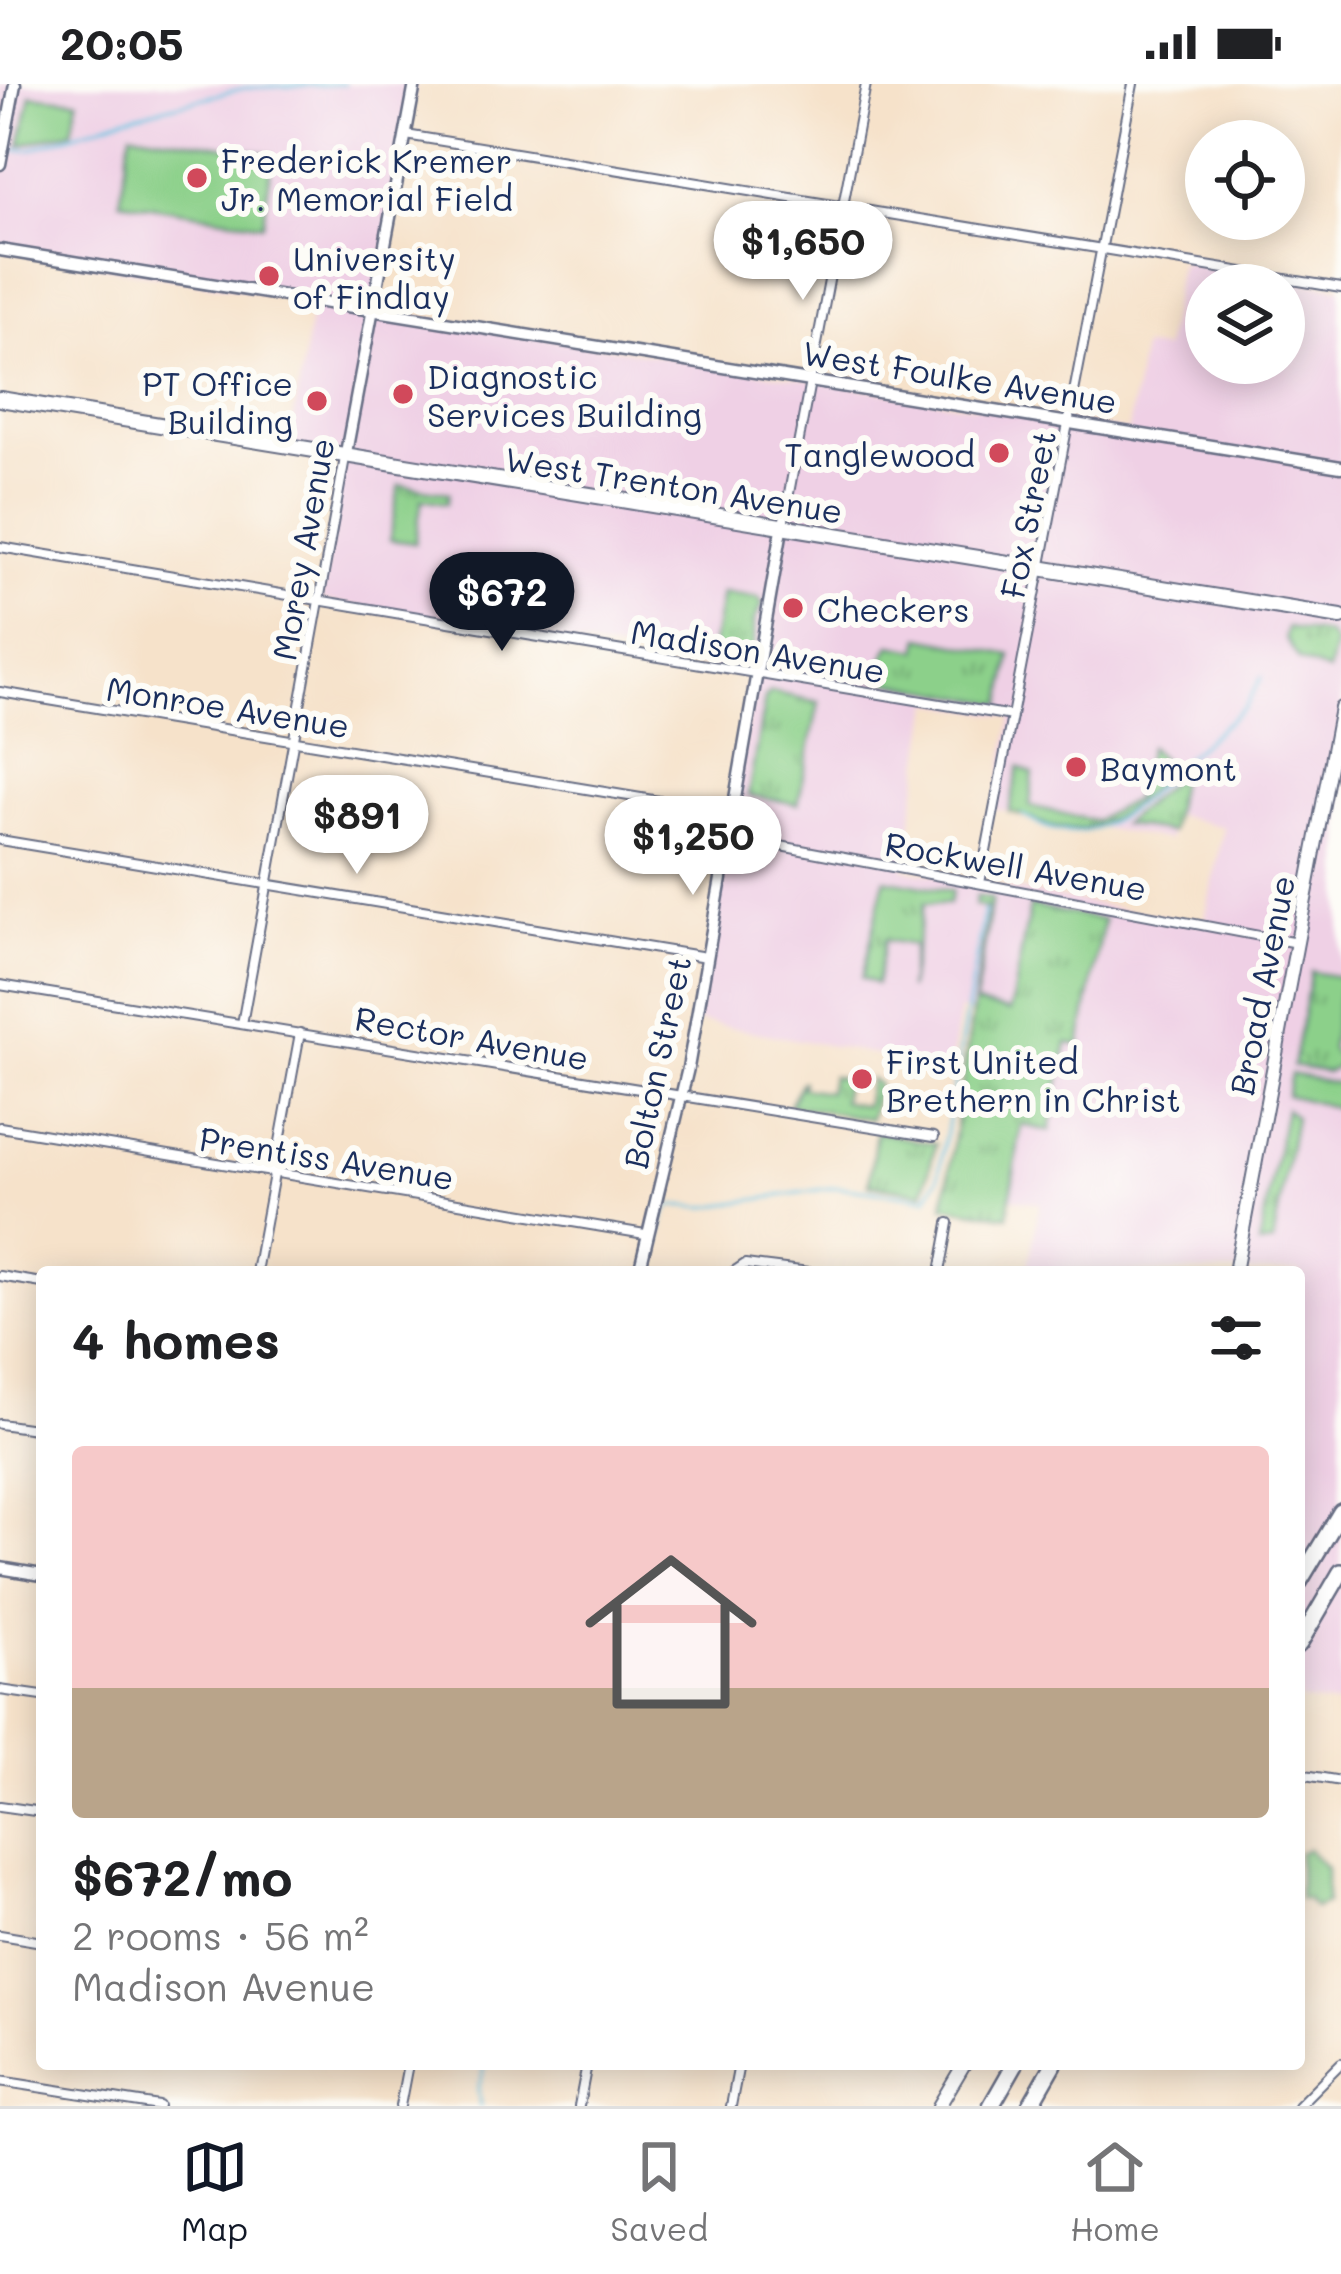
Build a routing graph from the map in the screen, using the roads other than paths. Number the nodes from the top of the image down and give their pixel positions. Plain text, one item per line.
1 (15, 84) edge
2 (415, 84) edge
3 (866, 84) edge
4 (1133, 84) edge
5 (406, 135) junction
6 (3, 138) edge
7 (0, 161) edge
8 (844, 207) junction
9 (1103, 248) junction
10 (0, 250) edge
11 (1341, 288) edge
12 (374, 311) junction
13 (811, 378) junction
14 (0, 399) edge
15 (1070, 422) junction
16 (345, 458) junction
17 (1341, 467) edge
18 (782, 530) junction
19 (0, 547) edge
20 (1041, 570) junction
21 (321, 600) junction
22 (1341, 617) edge
23 (756, 675) junction
24 (0, 692) edge
25 (1341, 708) edge
26 (1012, 716) junction
27 (295, 741) junction
28 (730, 818) junction
29 (728, 836) junction
30 (0, 840) edge
31 (980, 883) junction
32 (268, 884) junction
33 (1297, 943) junction
34 (706, 958) junction
35 (0, 985) edge
36 (242, 1024) junction
37 (300, 1033) junction
38 (681, 1097) junction
39 (0, 1127) edge
40 (934, 1137) dead end
41 (275, 1172) junction
42 (949, 1223) dead end
43 (645, 1234) junction
44 (257, 1266) edge
45 (640, 1266) edge
46 (941, 1266) edge
47 (1236, 1266) edge
48 (0, 1276) edge
49 (36, 1282) edge
50 (0, 1424) edge
51 (36, 1429) edge
52 (1341, 1512) edge
53 (0, 1568) edge
54 (1305, 1572) edge
55 (1341, 1572) edge
56 (36, 1574) edge
57 (1305, 1634) edge
58 (0, 1690) edge
59 (36, 1695) edge
60 (1305, 1775) edge
61 (1341, 1780) edge
62 (0, 1806) edge
63 (36, 1811) edge
64 (0, 1935) edge
65 (36, 1941) edge
66 (1341, 2063) edge
67 (407, 2070) edge
68 (585, 2070) edge
69 (738, 2070) edge
70 (960, 2070) edge
71 (1012, 2070) edge
72 (1051, 2070) edge
73 (0, 2080) edge
74 (159, 2106) edge
75 (400, 2106) edge
76 (579, 2106) edge
77 (731, 2106) edge
78 (939, 2106) edge
79 (991, 2106) edge
80 (1030, 2106) edge
81 (1298, 2106) edge

1 - 6 street
2 - 5 street, Morey Avenue
3 - 8 street, Bolton Street
4 - 9 street, Fox Street
5 - 8 street
5 - 12 street, Morey Avenue
6 - 7 street
8 - 9 street
8 - 13 street, Bolton Street
9 - 11 street
9 - 15 street, Fox Street
10 - 12 street, West Foulke Avenue
12 - 13 street, West Foulke Avenue
12 - 16 street, Morey Avenue
13 - 15 street, West Foulke Avenue
13 - 18 street, Bolton Street
14 - 16 main road, West Trenton Avenue
15 - 17 street, West Foulke Avenue
15 - 20 street, Fox Street
16 - 18 main road, West Trenton Avenue
16 - 21 street, Morey Avenue
18 - 20 main road, West Trenton Avenue
18 - 23 street, Bolton Street
19 - 21 street, Madison Avenue
20 - 22 main road, West Trenton Avenue
20 - 26 street, Fox Street
21 - 23 street, Madison Avenue
21 - 27 street, Morey Avenue
23 - 26 street, Madison Avenue
23 - 28 street, Bolton Street
24 - 27 street, Monroe Avenue
25 - 33 main road, Broad Avenue
26 - 31 street, Fox Street
27 - 28 street, Monroe Avenue
27 - 32 street, Morey Avenue
28 - 29 street, Bolton Street
29 - 31 street, Rockwell Avenue
29 - 34 street, Bolton Street
30 - 32 street
31 - 33 street, Rockwell Avenue
32 - 34 street
32 - 36 street, Morey Avenue
33 - 47 main road, Broad Avenue
34 - 38 street, Bolton Street
35 - 36 street, Rector Avenue
36 - 37 street, Rector Avenue
37 - 38 street, Rector Avenue
37 - 41 street
38 - 40 street, Rector Avenue
38 - 43 street, Bolton Street
39 - 41 street, Prentiss Avenue
41 - 43 street, Prentiss Avenue
41 - 44 street
42 - 46 street
43 - 45 street, Bolton Street
48 - 49 street
50 - 51 street
52 - 54 highway
53 - 56 street
55 - 57 highway
58 - 59 street
60 - 61 street
62 - 63 street
64 - 65 street
66 - 81 street
67 - 75 street
68 - 76 street
69 - 77 street
70 - 78 main road
71 - 79 highway
72 - 80 highway
73 - 74 street

